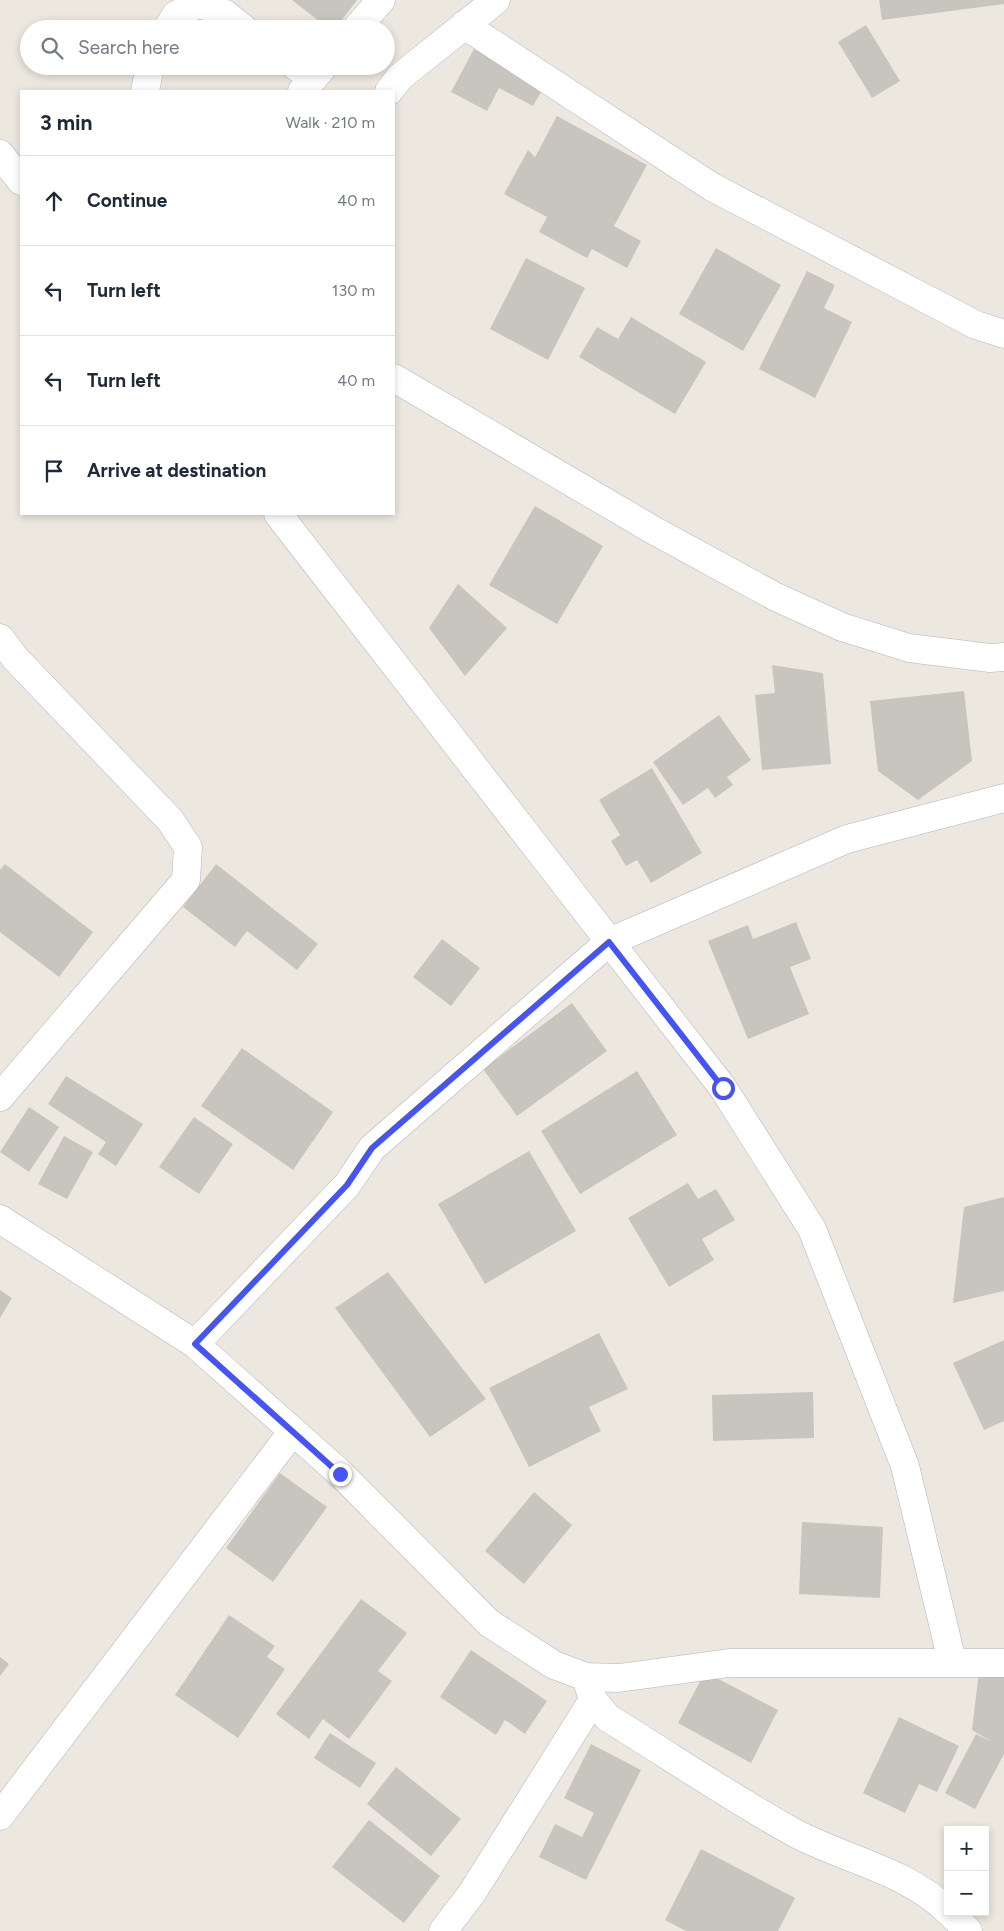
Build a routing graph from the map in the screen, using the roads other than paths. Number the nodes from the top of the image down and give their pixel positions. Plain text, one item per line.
1 (381, 0) edge
2 (496, 0) edge
3 (173, 20) edge
4 (233, 20) edge
5 (364, 20) edge
6 (464, 25) junction
7 (148, 75) edge
8 (145, 90) edge
9 (391, 90) edge
10 (0, 152) edge
11 (20, 162) edge
12 (20, 180) edge
13 (1004, 334) edge
14 (395, 379) edge
15 (279, 515) edge
16 (5, 657) edge
17 (1004, 657) edge
18 (1004, 798) edge
19 (609, 942) junction
20 (0, 1097) edge
21 (0, 1219) edge
22 (195, 1344) junction
23 (293, 1431) junction
24 (952, 1661) junction
25 (1004, 1663) edge
26 (590, 1689) junction
27 (0, 1816) edge
28 (944, 1908) edge
29 (952, 1916) edge
30 (443, 1931) edge
31 (968, 1931) edge

1 - 5 street
2 - 6 street
3 - 4 street
6 - 9 street
6 - 13 street
7 - 8 street
10 - 11 street
10 - 12 street
14 - 17 street
15 - 19 street
16 - 20 street
18 - 19 street
19 - 22 street
19 - 24 street
21 - 22 street
22 - 23 street
23 - 26 street
23 - 27 street
24 - 25 street
24 - 26 street
26 - 28 street
26 - 30 street
29 - 31 street

